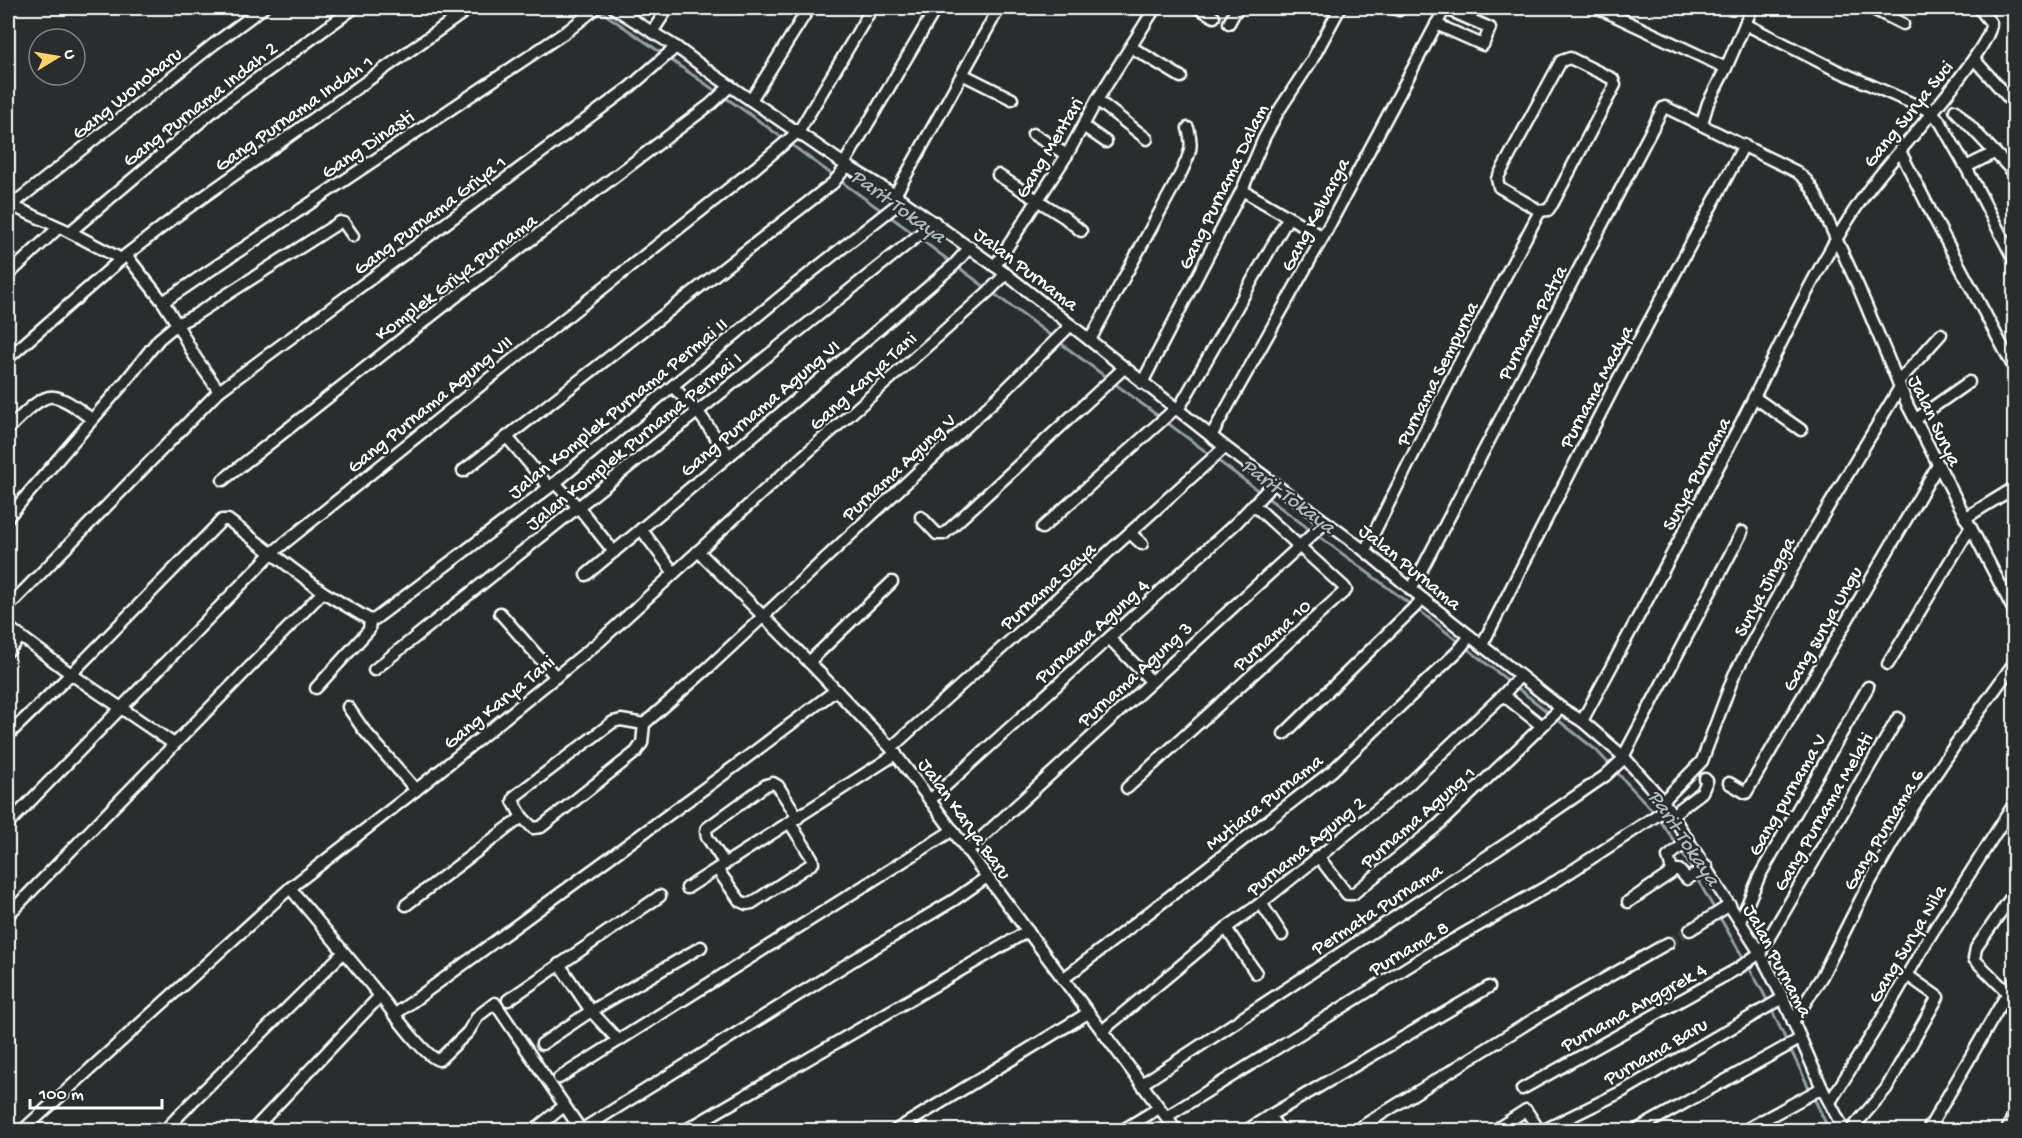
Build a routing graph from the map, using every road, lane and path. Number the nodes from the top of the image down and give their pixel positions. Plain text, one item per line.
1 (263, 8) edge
2 (354, 8) edge
3 (470, 8) edge
4 (614, 8) edge
5 (668, 8) edge
6 (808, 8) edge
7 (871, 8) edge
8 (936, 8) edge
9 (999, 8) edge
10 (1155, 8) edge
11 (1197, 8) edge
12 (1237, 8) edge
13 (1340, 8) edge
14 (1444, 8) edge
15 (1598, 8) edge
16 (1752, 8) edge
17 (1871, 8) edge
18 (1979, 8) edge
19 (593, 10) edge
20 (1214, 16) dead end
21 (1229, 23) dead end
22 (1436, 24) junction
23 (1745, 24) junction
24 (1903, 24) dead end
25 (652, 32) junction
26 (1131, 47) junction
27 (675, 49) junction
28 (1974, 59) junction
29 (1726, 68) junction
30 (962, 74) junction
31 (1181, 77) dead end
32 (728, 88) junction
33 (1011, 99) dead end
34 (751, 100) junction
35 (1097, 100) junction
36 (2014, 104) edge
37 (1955, 110) dead end
38 (1932, 112) junction
39 (1702, 123) junction
40 (1083, 126) junction
41 (1188, 129) dead end
42 (795, 134) junction
43 (1033, 134) dead end
44 (1147, 140) dead end
45 (1106, 142) dead end
46 (1744, 145) junction
47 (1900, 151) junction
48 (1994, 153) junction
49 (1067, 155) junction
50 (1966, 167) junction
51 (844, 168) junction
52 (2014, 173) edge
53 (999, 175) dead end
54 (1242, 190) junction
55 (1037, 200) junction
56 (898, 201) junction
57 (9, 206) edge
58 (1540, 211) junction
59 (1288, 218) junction
60 (931, 226) junction
61 (58, 228) junction
62 (1081, 231) dead end
63 (70, 232) junction
64 (353, 236) dead end
65 (1323, 237) junction
66 (1836, 239) junction
67 (967, 251) junction
68 (124, 257) junction
69 (2014, 260) edge
70 (995, 266) junction
71 (8, 275) edge
72 (1004, 276) junction
73 (163, 302) junction
74 (177, 324) junction
75 (1069, 327) junction
76 (1941, 334) dead end
77 (1090, 340) junction
78 (8, 358) edge
79 (2014, 368) edge
80 (1121, 370) junction
81 (1969, 382) dead end
82 (1142, 383) junction
83 (1899, 385) junction
84 (673, 387) junction
85 (219, 391) junction
86 (1754, 397) junction
87 (1175, 410) junction
88 (698, 412) junction
89 (92, 419) junction
90 (1916, 419) junction
91 (8, 429) edge
92 (1801, 430) dead end
93 (1211, 436) junction
94 (507, 437) junction
95 (1223, 449) junction
96 (729, 456) junction
97 (1938, 465) junction
98 (463, 471) dead end
99 (223, 480) dead end
100 (552, 485) junction
101 (1273, 485) junction
102 (2014, 488) edge
103 (1257, 502) junction
104 (579, 508) junction
105 (8, 517) edge
106 (921, 517) dead end
107 (1968, 523) junction
108 (1323, 524) junction
109 (1042, 528) dead end
110 (641, 529) junction
111 (1742, 532) dead end
112 (1130, 533) junction
113 (1142, 544) dead end
114 (1300, 546) junction
115 (699, 551) junction
116 (614, 552) junction
117 (1365, 552) junction
118 (272, 553) junction
119 (675, 573) junction
120 (586, 574) dead end
121 (892, 582) dead end
122 (1411, 590) junction
123 (323, 592) junction
124 (1420, 602) junction
125 (8, 607) edge
126 (2014, 611) edge
127 (500, 613) dead end
128 (762, 616) junction
129 (369, 620) junction
130 (8, 627) edge
131 (21, 637) junction
132 (1110, 639) junction
133 (1464, 643) junction
134 (1482, 645) junction
135 (8, 651) edge
136 (809, 662) junction
137 (2014, 663) edge
138 (1888, 664) dead end
139 (374, 670) dead end
140 (71, 674) junction
141 (556, 677) junction
142 (1150, 681) junction
143 (1511, 686) junction
144 (1868, 687) dead end
145 (316, 688) dead end
146 (836, 690) junction
147 (348, 707) dead end
148 (122, 708) junction
149 (1558, 710) junction
150 (1898, 718) dead end
151 (1582, 721) junction
152 (644, 724) junction
153 (1545, 724) junction
154 (1284, 734) dead end
155 (8, 735) edge
156 (174, 744) junction
157 (894, 751) junction
158 (1623, 759) junction
159 (1704, 779) dead end
160 (1729, 783) dead end
161 (1127, 788) dead end
162 (416, 790) junction
163 (930, 800) junction
164 (2014, 804) edge
165 (1667, 808) junction
166 (522, 817) junction
167 (794, 820) junction
168 (8, 824) edge
169 (953, 830) junction
170 (1689, 840) junction
171 (967, 850) junction
172 (1318, 856) junction
173 (721, 866) junction
174 (1705, 869) junction
175 (1672, 870) junction
176 (987, 877) junction
177 (290, 888) junction
178 (687, 888) dead end
179 (2014, 893) edge
180 (660, 896) dead end
181 (1628, 902) dead end
182 (1261, 903) junction
183 (406, 905) dead end
184 (1728, 907) junction
185 (8, 915) edge
186 (1740, 921) junction
187 (1226, 928) junction
188 (1690, 930) tunnel mouth
189 (1028, 932) junction
190 (1282, 935) dead end
191 (1668, 943) tunnel mouth
192 (701, 947) dead end
193 (343, 953) junction
194 (1757, 955) junction
195 (559, 964) junction
196 (1256, 973) dead end
197 (1907, 975) junction
198 (1063, 979) junction
199 (2014, 982) edge
200 (1489, 987) dead end
201 (2008, 993) junction
202 (380, 996) junction
203 (508, 1000) dead end
204 (1780, 1000) junction
205 (591, 1011) junction
206 (1088, 1013) junction
207 (394, 1015) junction
208 (1793, 1022) junction
209 (1102, 1031) junction
210 (618, 1040) junction
211 (1798, 1041) junction
212 (542, 1044) dead end
213 (558, 1078) dead end
214 (1142, 1084) junction
215 (1522, 1089) dead end
216 (1819, 1089) junction
217 (1830, 1102) junction
218 (564, 1106) junction
219 (1163, 1113) junction
220 (2014, 1114) edge
221 (1269, 1116) junction
222 (581, 1130) edge
223 (23, 1131) edge
224 (165, 1131) edge
225 (253, 1131) edge
226 (534, 1131) edge
227 (686, 1131) edge
228 (896, 1131) edge
229 (1123, 1131) edge
230 (1176, 1131) edge
231 (1247, 1131) edge
232 (1280, 1131) edge
233 (1356, 1131) edge
234 (1495, 1131) edge
235 (1539, 1131) edge
236 (1544, 1131) edge
237 (1636, 1131) edge
238 (1745, 1131) edge
239 (1844, 1131) edge
240 (1851, 1131) edge
241 (1928, 1131) edge
242 (2007, 1131) edge

1 - 57 street, Gang Wonobaru
2 - 63 street, Gang Purnama Indah 2
3 - 68 street, Gang Purnama Indah 1
4 - 25 street, Jalan Purnama
5 - 25 street
6 - 34 street
7 - 42 street
8 - 51 street
9 - 30 street
10 - 26 street, Gang Mentari
11 - 20 street
12 - 21 street
13 - 54 street, Gang Purnama Dalam
14 - 22 street, Gang Keluarga
14 - 22 street
15 - 29 street
16 - 23 street
17 - 24 street
18 - 28 street, Gang Surya Suci
19 - 73 street, Gang Dinasti
22 - 65 street, Gang Keluarga
23 - 29 street
23 - 38 street
25 - 27 street, Jalan Purnama
26 - 31 street
26 - 35 street, Gang Mentari
27 - 32 street, Jalan Purnama
27 - 85 street, Gang Purnama Griya 1
28 - 36 street
28 - 38 street, Gang Surya Suci
29 - 39 street
30 - 33 street
30 - 56 street
32 - 34 street, Jalan Purnama
32 - 99 street, Komplek Griya Purnama
34 - 42 street, Jalan Purnama
35 - 40 street, Gang Mentari
35 - 44 street
37 - 48 street
38 - 47 street, Gang Surya Suci
38 - 50 street
39 - 46 street, Jalan Surya
39 - 122 street, Purnama Patra
40 - 45 street
40 - 49 street, Gang Mentari
41 - 77 street
42 - 51 street, Jalan Purnama
42 - 118 street, Gang Purnama Agung VII
43 - 49 street
46 - 66 street, Jalan Surya
46 - 134 street, Purnama Madya
47 - 66 street, Gang Surya Suci
47 - 79 street
48 - 50 street
48 - 52 street
49 - 55 street, Gang Mentari
50 - 69 street
51 - 56 street, Jalan Purnama
51 - 94 street
53 - 55 street
54 - 59 street
54 - 82 street, Gang Purnama Dalam
55 - 62 street
55 - 70 street, Gang Mentari
56 - 60 street, Jalan Purnama
56 - 84 street, Jalan Komplek Purnama Permai II
57 - 61 street
58 - 58 street, Purnama Sempurna
58 - 117 street, Purnama Sempurna
59 - 65 street
59 - 87 street
60 - 67 street, Jalan Purnama
60 - 88 street, Jalan Komplek Purnama Permai I
61 - 63 street
61 - 71 street
63 - 68 street
64 - 74 street
65 - 93 street, Gang Keluarga
66 - 83 street, Jalan Surya
66 - 86 street, Surya Purnama
67 - 70 street, Jalan Purnama
67 - 96 street, Gang Purnama Agung VI
68 - 73 street
68 - 78 street
70 - 72 street, Jalan Purnama
72 - 75 street, Jalan Purnama
72 - 115 street, Gang Karya Tani
73 - 74 street
74 - 85 street
74 - 89 street
75 - 77 street, Jalan Purnama
75 - 128 street, Purnama Agung V
76 - 83 street, Surya Jingga
77 - 80 street, Jalan Purnama
80 - 82 street, Jalan Purnama
80 - 106 street
81 - 90 street
82 - 87 street, Jalan Purnama
83 - 90 street, Jalan Surya
83 - 165 street, Surya Jingga
84 - 88 street
84 - 100 street, Jalan Komplek Purnama Permai II
85 - 125 street, Gang Purnama Griya 1
86 - 92 street
86 - 151 street, Surya Purnama
87 - 93 street, Jalan Purnama
87 - 109 street
88 - 96 street
88 - 104 street, Jalan Komplek Purnama Permai I
89 - 91 street
89 - 105 street
90 - 97 street, Jalan Surya
93 - 95 street, Jalan Purnama
94 - 98 street
94 - 100 street
95 - 101 street, Jalan Purnama
95 - 112 street, Purnama Jaya
96 - 110 street, Gang Purnama Agung VI
97 - 107 street, Jalan Surya
97 - 160 street, Gang surya Ungu
100 - 104 street
100 - 129 street, Jalan Komplek Purnama Permai II
101 - 103 street, Purnama Agung 4
101 - 108 street, Jalan Purnama
102 - 107 street
103 - 114 street, Purnama 10
103 - 132 street, Purnama Agung 4
104 - 116 street
104 - 139 street, Jalan Komplek Purnama Permai I
107 - 126 street, Jalan Surya
107 - 138 street
108 - 114 street, Purnama Agung 3
108 - 117 street, Jalan Purnama
110 - 116 street, Gang Purnama Agung VI
110 - 119 street
111 - 158 street, Permata Purnama
112 - 113 street
112 - 157 street, Purnama Jaya
114 - 142 street, Purnama Agung 3
114 - 161 street, Purnama 10
115 - 119 street, Gang Karya Tani
115 - 128 street, Jalan Karya Baru
116 - 120 street, Gang Purnama Agung VI
117 - 122 street, Jalan Purnama
118 - 123 street
118 - 140 street
118 - 148 street, Gang Purnama Agung VII
119 - 141 street, Gang Karya Tani
121 - 136 street
122 - 124 street, Jalan Purnama
123 - 129 street
123 - 156 street
124 - 133 street, Jalan Purnama
124 - 154 street
127 - 141 street
128 - 136 street, Jalan Karya Baru
128 - 152 street, Purnama Agung V
129 - 145 street
130 - 131 street
131 - 135 street
131 - 140 street
132 - 142 street
132 - 163 street, Purnama Agung 4
133 - 134 street, Jalan Purnama
133 - 198 street, Mutiara Purnama
134 - 143 street, Jalan Purnama
136 - 146 street, Jalan Karya Baru
137 - 208 street, Gang Purnama 6
140 - 148 street
140 - 155 street
141 - 162 street, Gang Karya Tani
142 - 171 street, Purnama Agung 3
143 - 149 street, Jalan Purnama
143 - 153 street
143 - 172 street, Purnama Agung 2
144 - 186 street, Gang purnama V
146 - 157 street, Jalan Karya Baru
146 - 207 street
147 - 162 street
148 - 156 street
148 - 168 street, Gang Purnama Agung VII
149 - 151 street, Jalan Purnama
149 - 153 street, Purnama Agung 1
150 - 194 street, Gang Purnama Melati
151 - 158 street, Jalan Purnama
152 - 166 street
152 - 166 street
153 - 172 street, Purnama Agung 1
156 - 185 street
157 - 163 street, Jalan Karya Baru
157 - 167 street, Purnama Jaya
158 - 165 street, Jalan Purnama
158 - 214 street, Permata Purnama
159 - 165 street
162 - 177 street, Gang Karya Tani
163 - 169 street, Jalan Karya Baru
164 - 197 street, Gang Surya Nila
165 - 170 street, Jalan Purnama
165 - 219 street, Purnama 8
166 - 183 street
167 - 173 street, Purnama Jaya
167 - 173 street
167 - 173 street
169 - 171 street, Jalan Karya Baru
169 - 210 street
170 - 174 street, Jalan Purnama
170 - 175 street
171 - 176 street, Jalan Karya Baru
172 - 182 street, Purnama Agung 2
173 - 178 street, Purnama Jaya
174 - 175 street
174 - 184 street, Jalan Purnama
175 - 181 street
176 - 189 street, Jalan Karya Baru
176 - 222 street
177 - 193 street
177 - 223 street, Gang Karya Tani
179 - 201 street
180 - 195 street
182 - 187 street, Purnama Agung 2
182 - 190 street
184 - 186 street, Jalan Purnama
184 - 188 street
186 - 194 street, Jalan Purnama
187 - 196 street
187 - 209 street, Purnama Agung 2
189 - 198 street, Jalan Karya Baru
189 - 227 street
191 - 233 street
192 - 205 street
193 - 202 street
193 - 224 street
194 - 204 street, Jalan Purnama
194 - 215 street, Purnama Anggrek 4
195 - 203 street
195 - 205 street
197 - 217 street, Gang Surya Nila
197 - 240 street
198 - 206 street, Jalan Karya Baru
199 - 201 street
200 - 221 street
201 - 241 street
202 - 207 street
202 - 225 street
204 - 208 street, Jalan Purnama
204 - 236 street, Purnama Baru
205 - 210 street
205 - 212 street
206 - 209 street, Jalan Karya Baru
206 - 228 street
207 - 218 street
208 - 211 street, Jalan Purnama
209 - 214 street, Jalan Karya Baru
210 - 213 street
211 - 216 street, Jalan Purnama
211 - 237 street
214 - 219 street, Jalan Karya Baru
216 - 217 street, Jalan Purnama
216 - 238 street
217 - 239 street, Jalan Purnama
218 - 222 street
218 - 226 street
219 - 229 street, Purnama 8
219 - 230 street, Jalan Karya Baru
220 - 242 street
221 - 231 street
221 - 232 street
234 - 235 street

